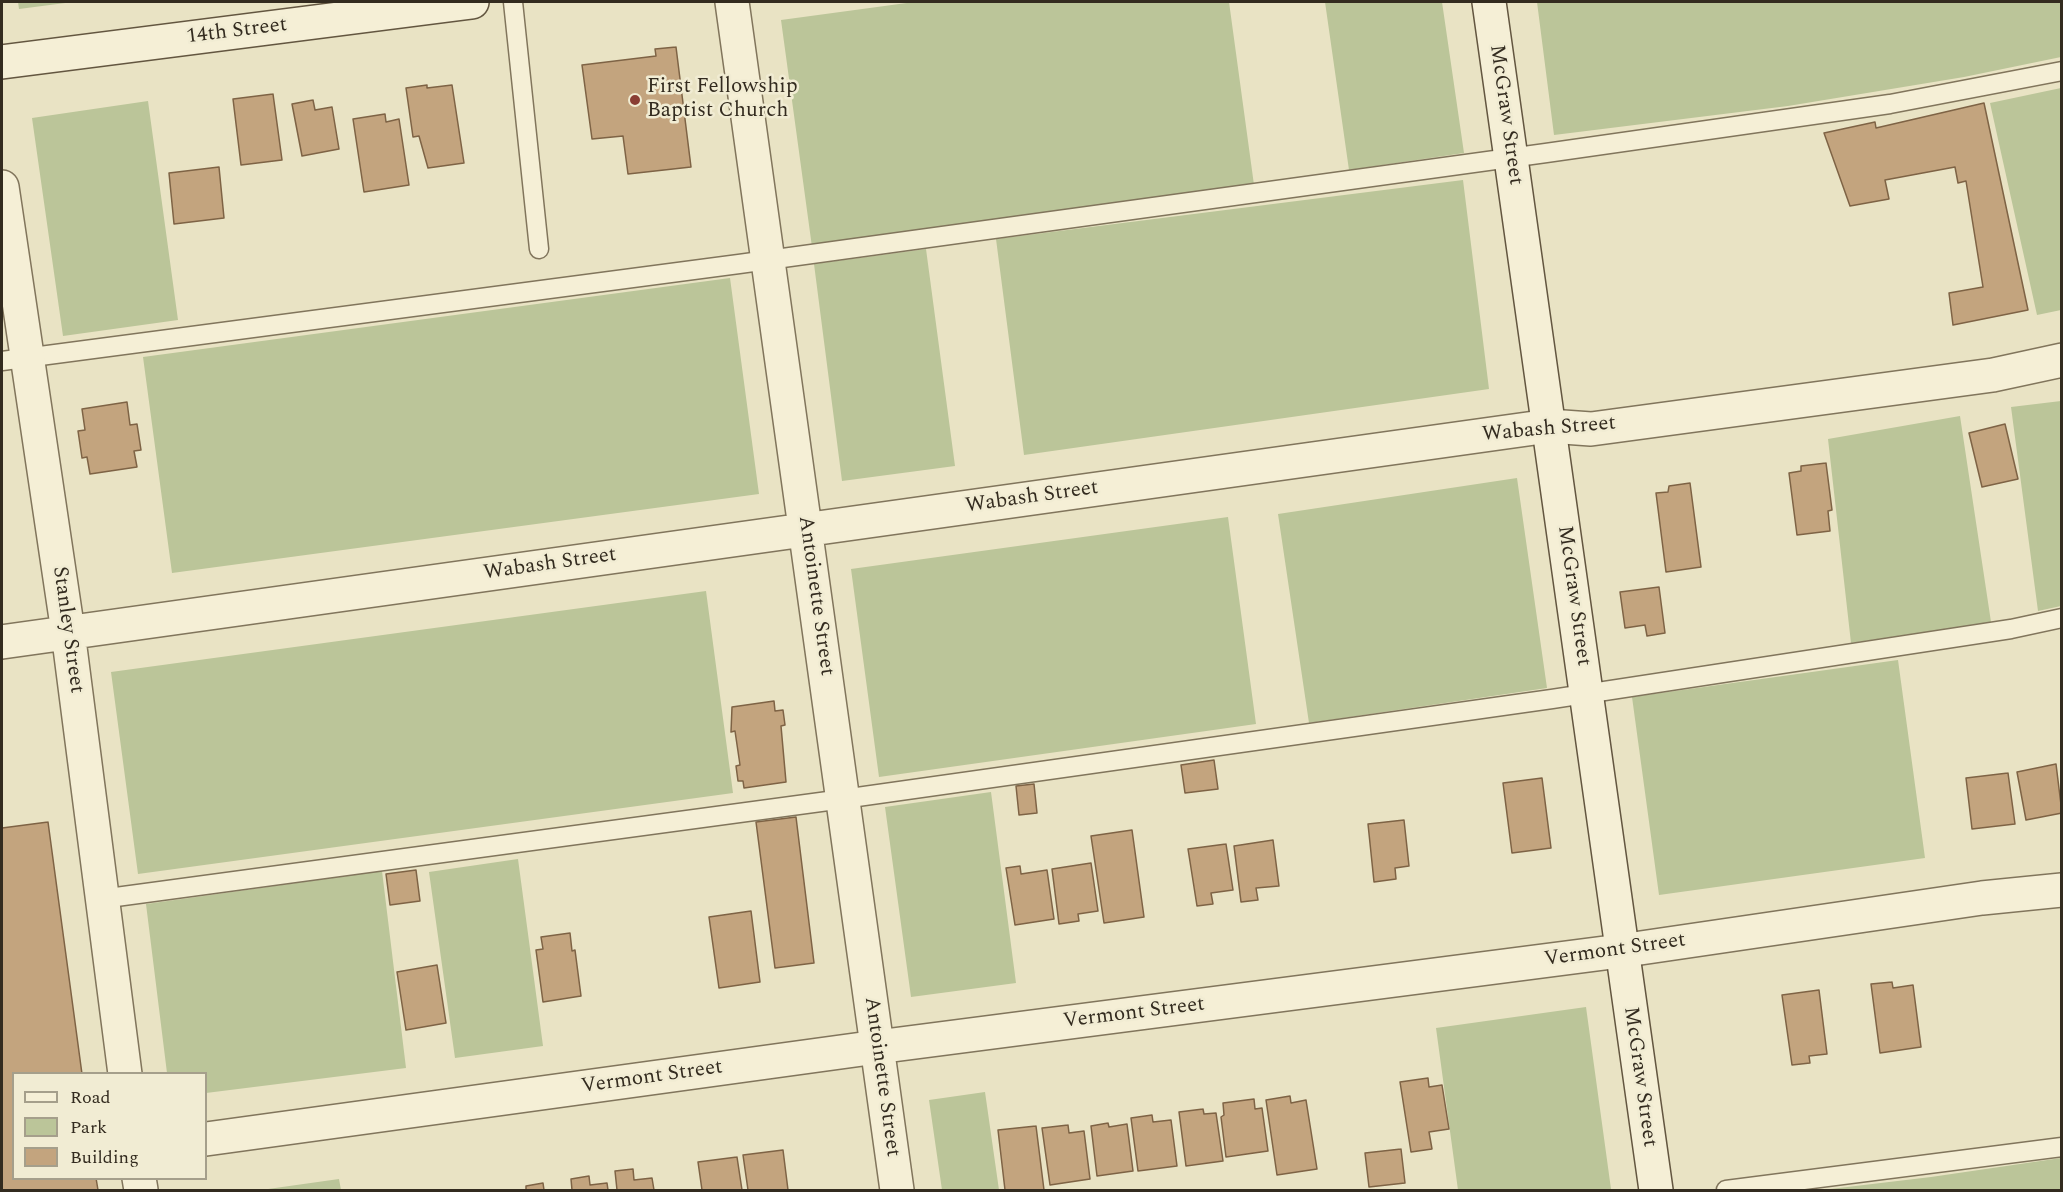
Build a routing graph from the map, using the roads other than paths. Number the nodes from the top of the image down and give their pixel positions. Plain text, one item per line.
1 (472, 2) edge
2 (513, 2) edge
3 (732, 2) edge
4 (1489, 2) edge
5 (2, 62) edge
6 (2061, 71) edge
7 (1511, 157) junction
8 (2, 187) edge
9 (539, 249) dead end
10 (768, 260) junction
11 (13, 359) edge
12 (2061, 360) edge
13 (1549, 426) junction
14 (805, 530) junction
15 (2061, 618) edge
16 (68, 632) junction
17 (2, 642) edge
18 (1586, 694) junction
19 (843, 799) junction
20 (2061, 890) edge
21 (101, 899) junction
22 (1620, 951) junction
23 (877, 1047) junction
24 (125, 1072) edge
25 (207, 1139) edge
26 (2061, 1147) edge
27 (897, 1191) edge
28 (1656, 1191) edge
29 (1726, 1191) edge

1 - 5 street, 14th Street
2 - 9 lane
3 - 10 street, Antoinette Street
4 - 7 street, McGraw Street
6 - 7 lane
7 - 10 lane
7 - 13 street, McGraw Street
8 - 11 street, Stanley Street
10 - 11 lane
10 - 14 street, Antoinette Street
11 - 16 street, Stanley Street
12 - 13 street, Wabash Street
13 - 14 street, Wabash Street
13 - 18 street, McGraw Street
14 - 16 street, Wabash Street
14 - 19 street, Antoinette Street
15 - 18 lane
16 - 17 street, Wabash Street
16 - 21 street, Stanley Street
18 - 19 lane
18 - 22 street, McGraw Street
19 - 21 lane
19 - 23 street, Antoinette Street
20 - 22 street, Vermont Street
21 - 24 street, Stanley Street
22 - 23 street, Vermont Street
22 - 28 street, McGraw Street
23 - 25 street, Vermont Street
23 - 27 street, Antoinette Street
26 - 29 lane

